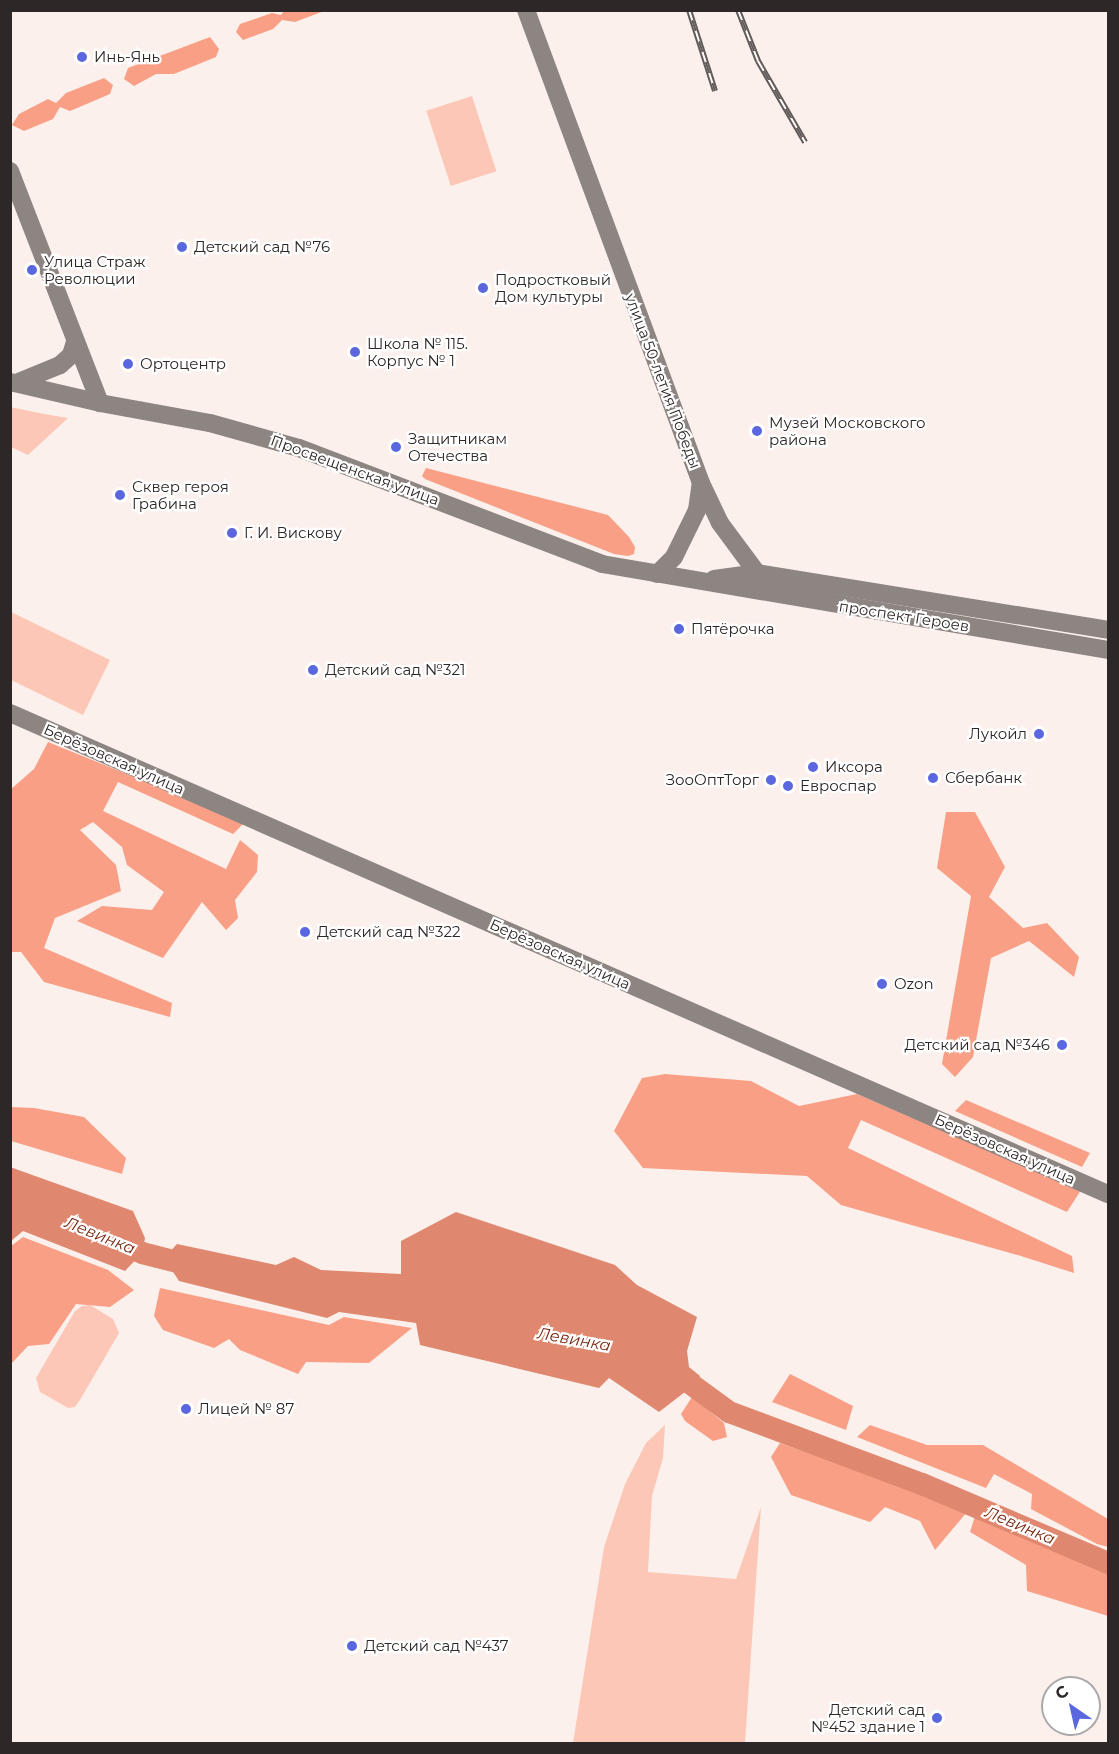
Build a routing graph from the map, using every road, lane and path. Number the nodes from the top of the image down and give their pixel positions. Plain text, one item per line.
1 (526, 10) edge
2 (10, 171) edge
3 (75, 342) junction
4 (13, 383) edge
5 (100, 403) junction
6 (701, 483) junction
7 (757, 573) junction
8 (657, 574) junction
9 (700, 580) junction
10 (1108, 630) edge
11 (1108, 650) edge
12 (10, 713) edge
13 (1108, 1194) edge

1 - 6 street, улица 50-летия Победы
2 - 3 street
3 - 4 street
3 - 5 street
4 - 5 street, Просвещенская улица
5 - 8 street, Просвещенская улица
6 - 7 street, улица 50-летия Победы
6 - 8 street
7 - 9 street, проспект Героев
7 - 10 street, проспект Героев
8 - 9 street, проспект Героев
9 - 11 street, проспект Героев
12 - 13 street, Берёзовская улица

